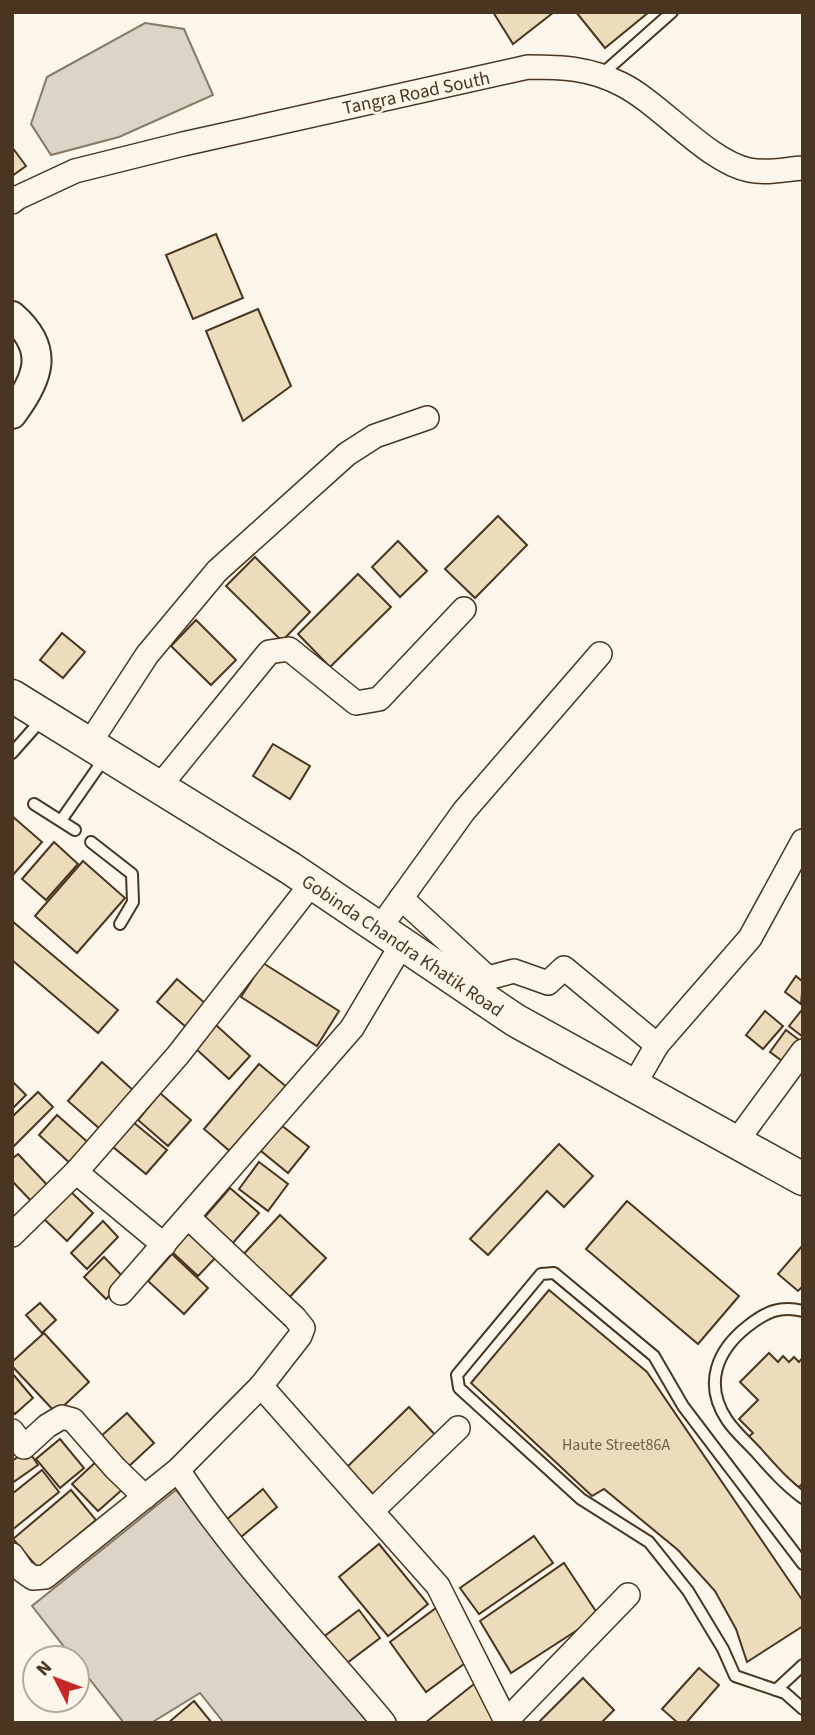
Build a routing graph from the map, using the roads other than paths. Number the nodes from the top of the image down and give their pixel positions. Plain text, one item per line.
1 (672, 12) edge
2 (601, 75) junction
3 (803, 168) edge
4 (12, 202) edge
5 (12, 316) edge
6 (12, 414) edge
7 (427, 418) dead end
8 (464, 609) dead end
9 (600, 654) dead end
10 (12, 696) edge
11 (45, 716) junction
12 (98, 749) junction
13 (12, 753) edge
14 (159, 787) junction
15 (34, 803) dead end
16 (62, 820) junction
17 (75, 830) dead end
18 (803, 841) edge
19 (91, 842) dead end
20 (312, 883) junction
21 (401, 898) junction
22 (120, 924) dead end
23 (391, 936) junction
24 (657, 1045) junction
25 (803, 1051) edge
26 (634, 1085) junction
27 (736, 1142) junction
28 (76, 1172) junction
29 (803, 1179) edge
30 (188, 1217) junction
31 (12, 1235) edge
32 (164, 1245) junction
33 (121, 1293) dead end
34 (803, 1311) edge
35 (261, 1386) junction
36 (458, 1428) dead end
37 (12, 1431) edge
38 (178, 1470) junction
39 (145, 1497) junction
40 (803, 1498) edge
41 (372, 1511) junction
42 (12, 1555) edge
43 (803, 1564) edge
44 (628, 1595) dead end
45 (803, 1665) edge
46 (776, 1690) junction
47 (803, 1709) edge
48 (506, 1722) edge
49 (384, 1723) edge

1 - 2 lane
2 - 3 street, Tangra Road South
2 - 4 street, Tangra Road South
5 - 6 street
7 - 12 street
8 - 14 street
9 - 21 street
10 - 11 main road, Gobinda Chandra Khatik Road
11 - 12 main road, Gobinda Chandra Khatik Road
11 - 13 lane
12 - 14 main road, Gobinda Chandra Khatik Road
12 - 16 lane
14 - 20 main road, Gobinda Chandra Khatik Road
15 - 16 lane
16 - 17 lane
18 - 24 street
19 - 22 lane
20 - 23 main road, Gobinda Chandra Khatik Road
20 - 28 street
21 - 23 street
21 - 24 street
23 - 26 main road, Gobinda Chandra Khatik Road
23 - 30 street
24 - 26 street
25 - 27 street
26 - 27 main road, Gobinda Chandra Khatik Road
27 - 29 main road, Gobinda Chandra Khatik Road
28 - 31 street
28 - 32 street
30 - 32 street
30 - 35 street
32 - 33 street
34 - 40 lane
35 - 38 street
35 - 41 street
36 - 41 street
37 - 39 street
38 - 39 street
38 - 49 street
39 - 42 street
41 - 48 street
43 - 46 lane
44 - 48 street
45 - 46 lane
46 - 47 lane

